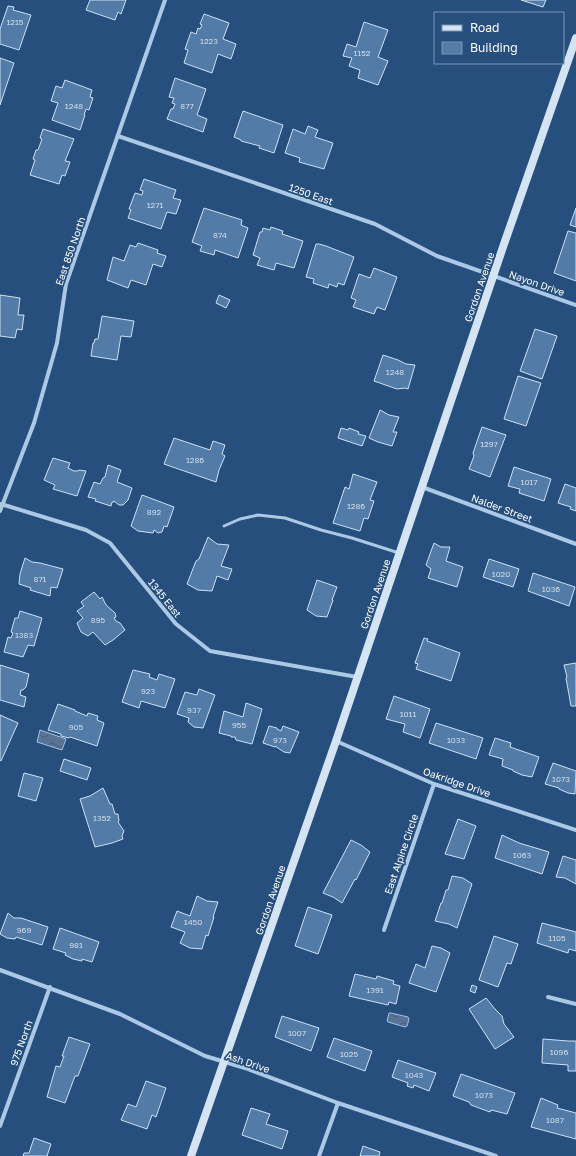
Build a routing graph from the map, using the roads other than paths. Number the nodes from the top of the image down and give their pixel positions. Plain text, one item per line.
1 (165, 0) edge
2 (576, 38) edge
3 (118, 136) junction
4 (494, 276) junction
5 (576, 304) edge
6 (422, 487) junction
7 (1, 504) edge
8 (0, 511) edge
9 (224, 526) dead end
10 (576, 544) edge
11 (399, 553) junction
12 (357, 677) junction
13 (336, 741) junction
14 (434, 784) junction
15 (576, 830) edge
16 (384, 930) dead end
17 (0, 970) edge
18 (50, 987) junction
19 (548, 997) dead end
20 (576, 1004) edge
21 (224, 1062) junction
22 (338, 1103) junction
23 (0, 1126) edge
24 (191, 1156) edge
25 (319, 1156) edge
26 (496, 1156) edge

1 - 3 street, East 850 North
2 - 4 main road, Gordon Avenue
3 - 4 street, 1250 East
3 - 7 street, East 850 North
4 - 5 street, Nayon Drive
4 - 6 main road, Gordon Avenue
6 - 10 street, Nalder Street
6 - 11 main road, Gordon Avenue
7 - 8 street, East 850 North
7 - 12 street, 1345 East
9 - 11 lane
11 - 12 main road, Gordon Avenue
12 - 13 main road, Gordon Avenue
13 - 14 street, Oakridge Drive
13 - 21 main road, Gordon Avenue
14 - 15 street, Oakridge Drive
14 - 16 street, East Alpine Circle
17 - 18 street, Ash Drive
18 - 21 street, Ash Drive
18 - 23 street, 975 North
19 - 20 street
21 - 22 street, Ash Drive
21 - 24 main road, Gordon Avenue
22 - 25 street
22 - 26 street, Ash Drive

